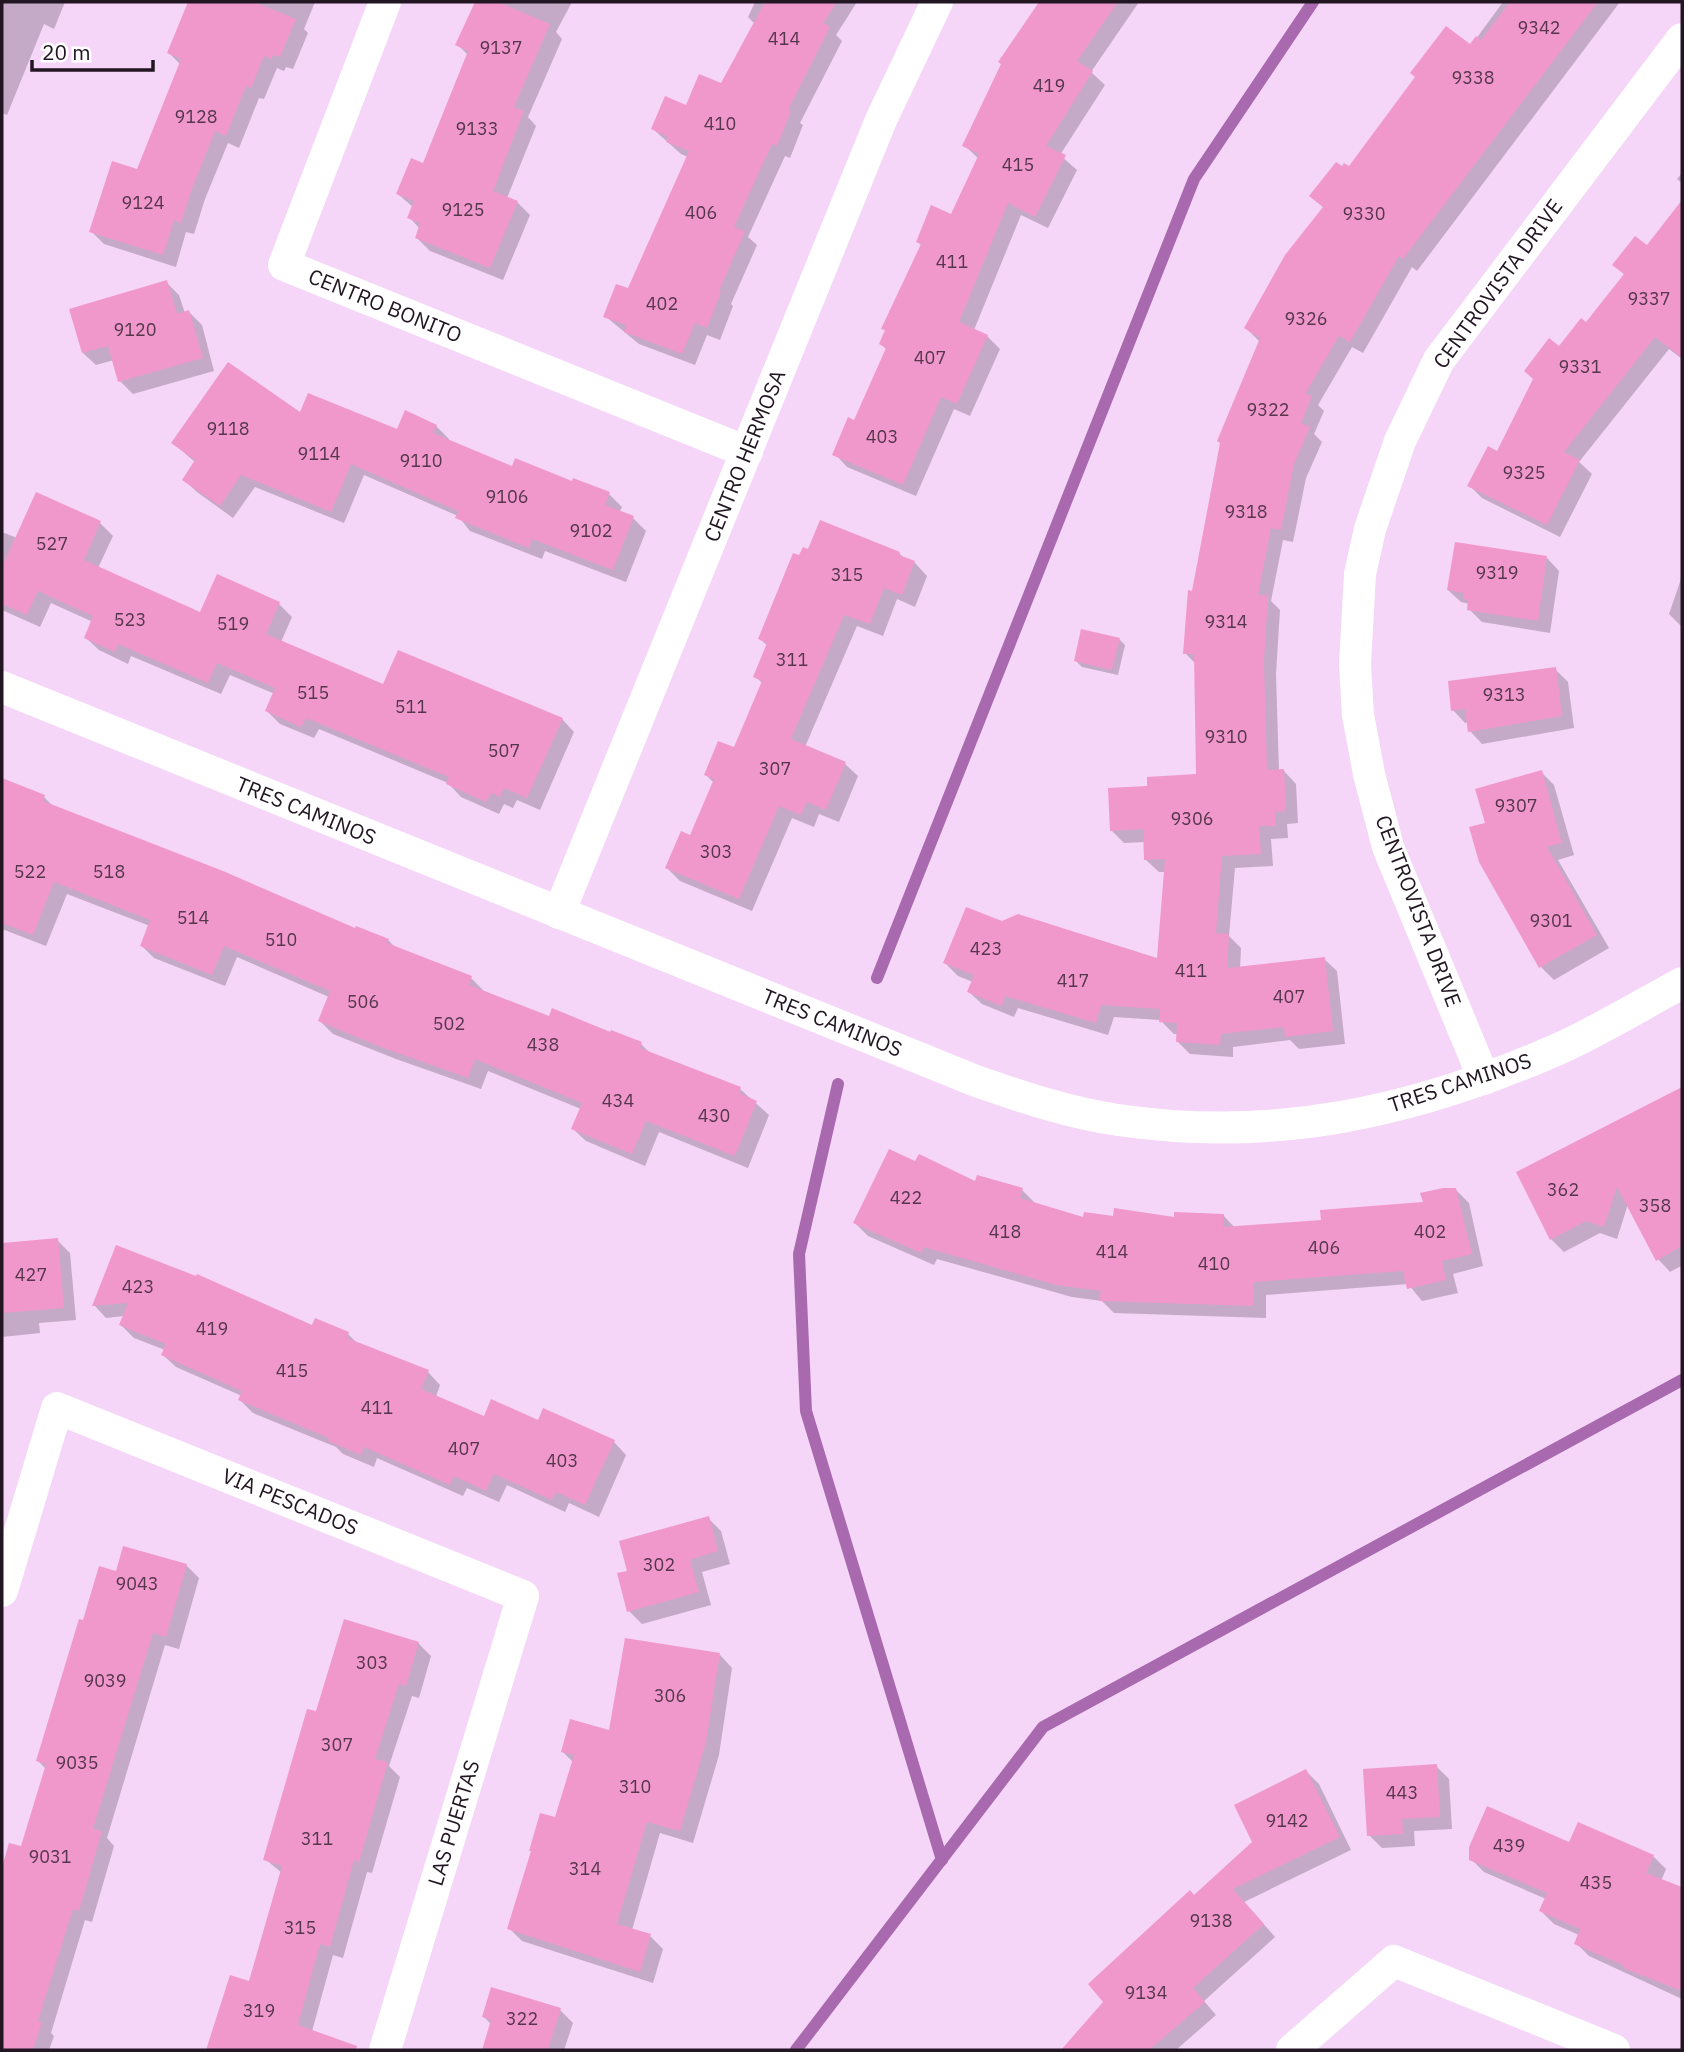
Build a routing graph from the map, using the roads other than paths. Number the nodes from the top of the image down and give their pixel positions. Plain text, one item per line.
1 (385, 2) edge
2 (937, 2) edge
3 (1682, 39) edge
4 (747, 452) junction
5 (2, 687) edge
6 (559, 913) junction
7 (1682, 983) edge
8 (1485, 1079) junction
9 (2, 1591) edge
10 (523, 1596) joint
11 (385, 2050) edge
12 (1292, 2050) edge
13 (1614, 2050) edge

1 - 4 street, CENTRO BONITO
2 - 4 street, CENTRO HERMOSA
3 - 8 street, CENTROVISTA DRIVE
4 - 6 street, CENTRO HERMOSA
5 - 6 street, TRES CAMINOS
6 - 8 street, TRES CAMINOS
7 - 8 street, TRES CAMINOS
9 - 10 street, VIA PESCADOS
10 - 11 street, LAS PUERTAS
12 - 13 street

